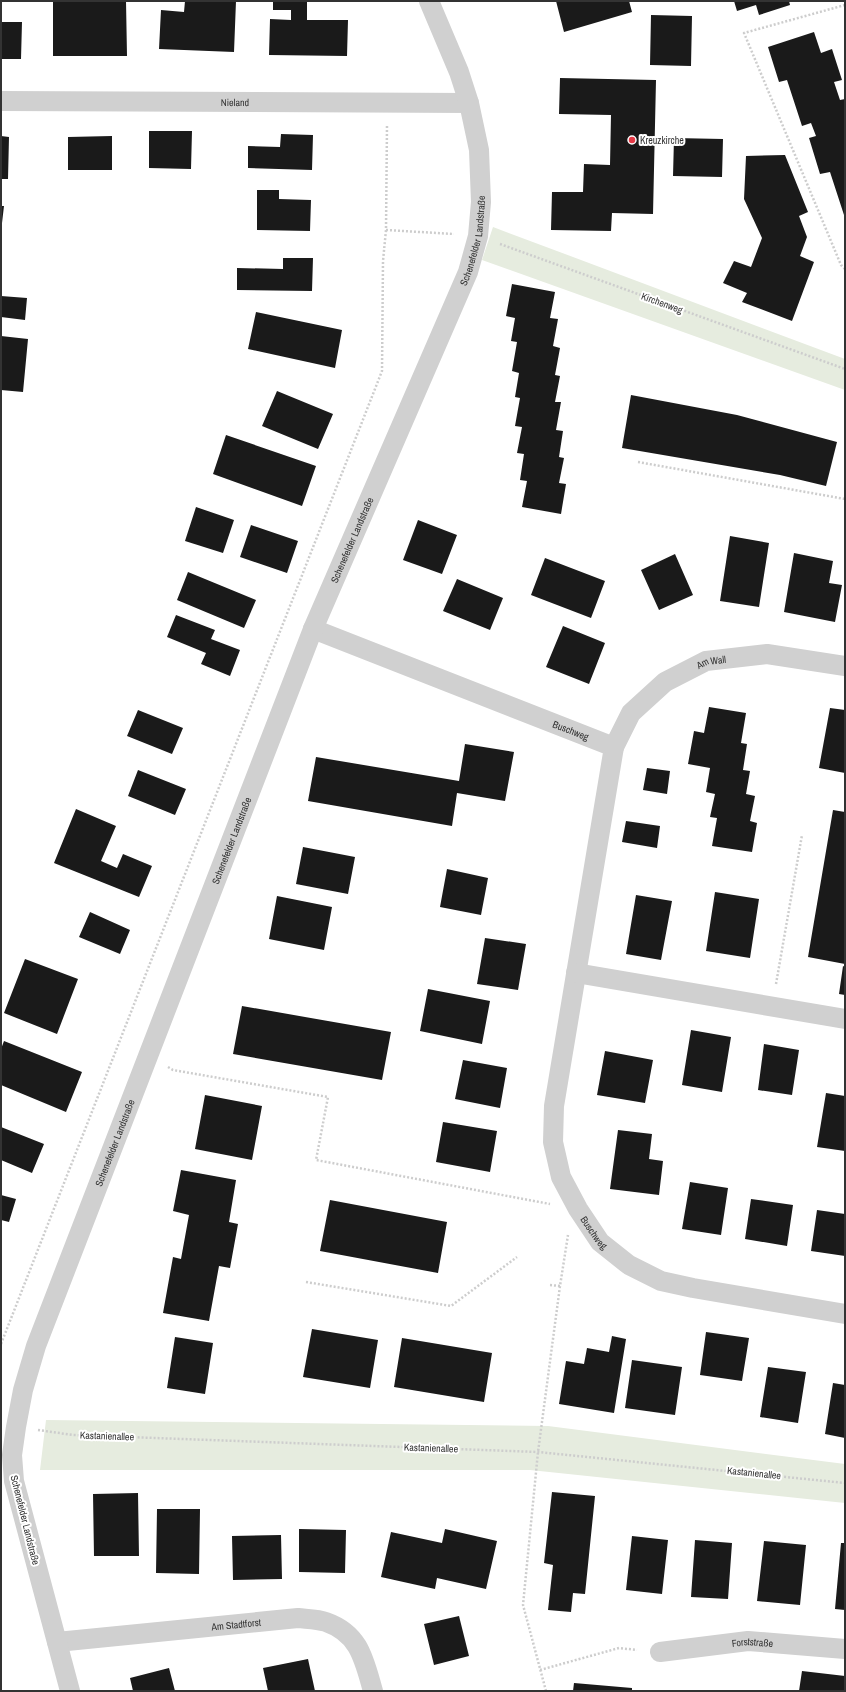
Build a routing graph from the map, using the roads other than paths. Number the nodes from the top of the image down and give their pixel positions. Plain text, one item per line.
1 (429, 1) edge
2 (1, 101) edge
3 (469, 103) junction
4 (313, 629) junction
5 (845, 666) edge
6 (614, 747) junction
7 (576, 973) junction
8 (845, 1019) edge
9 (845, 1314) edge
10 (8, 1422) edge
11 (57, 1642) junction
12 (845, 1649) edge
13 (660, 1652) road end
14 (70, 1691) edge
15 (373, 1691) edge

1 - 3 street, Schenefelder Landstraße
2 - 3 street, Nieland
3 - 4 street, Schenefelder Landstraße
4 - 6 street, Buschweg
4 - 10 street, Schenefelder Landstraße
5 - 6 street, Am Wall
6 - 7 street, Buschweg
7 - 8 street
7 - 9 street, Buschweg
10 - 11 street, Schenefelder Landstraße
11 - 14 street, Schenefelder Landstraße
11 - 15 street, Am Stadtforst
12 - 13 street, Forststraße

